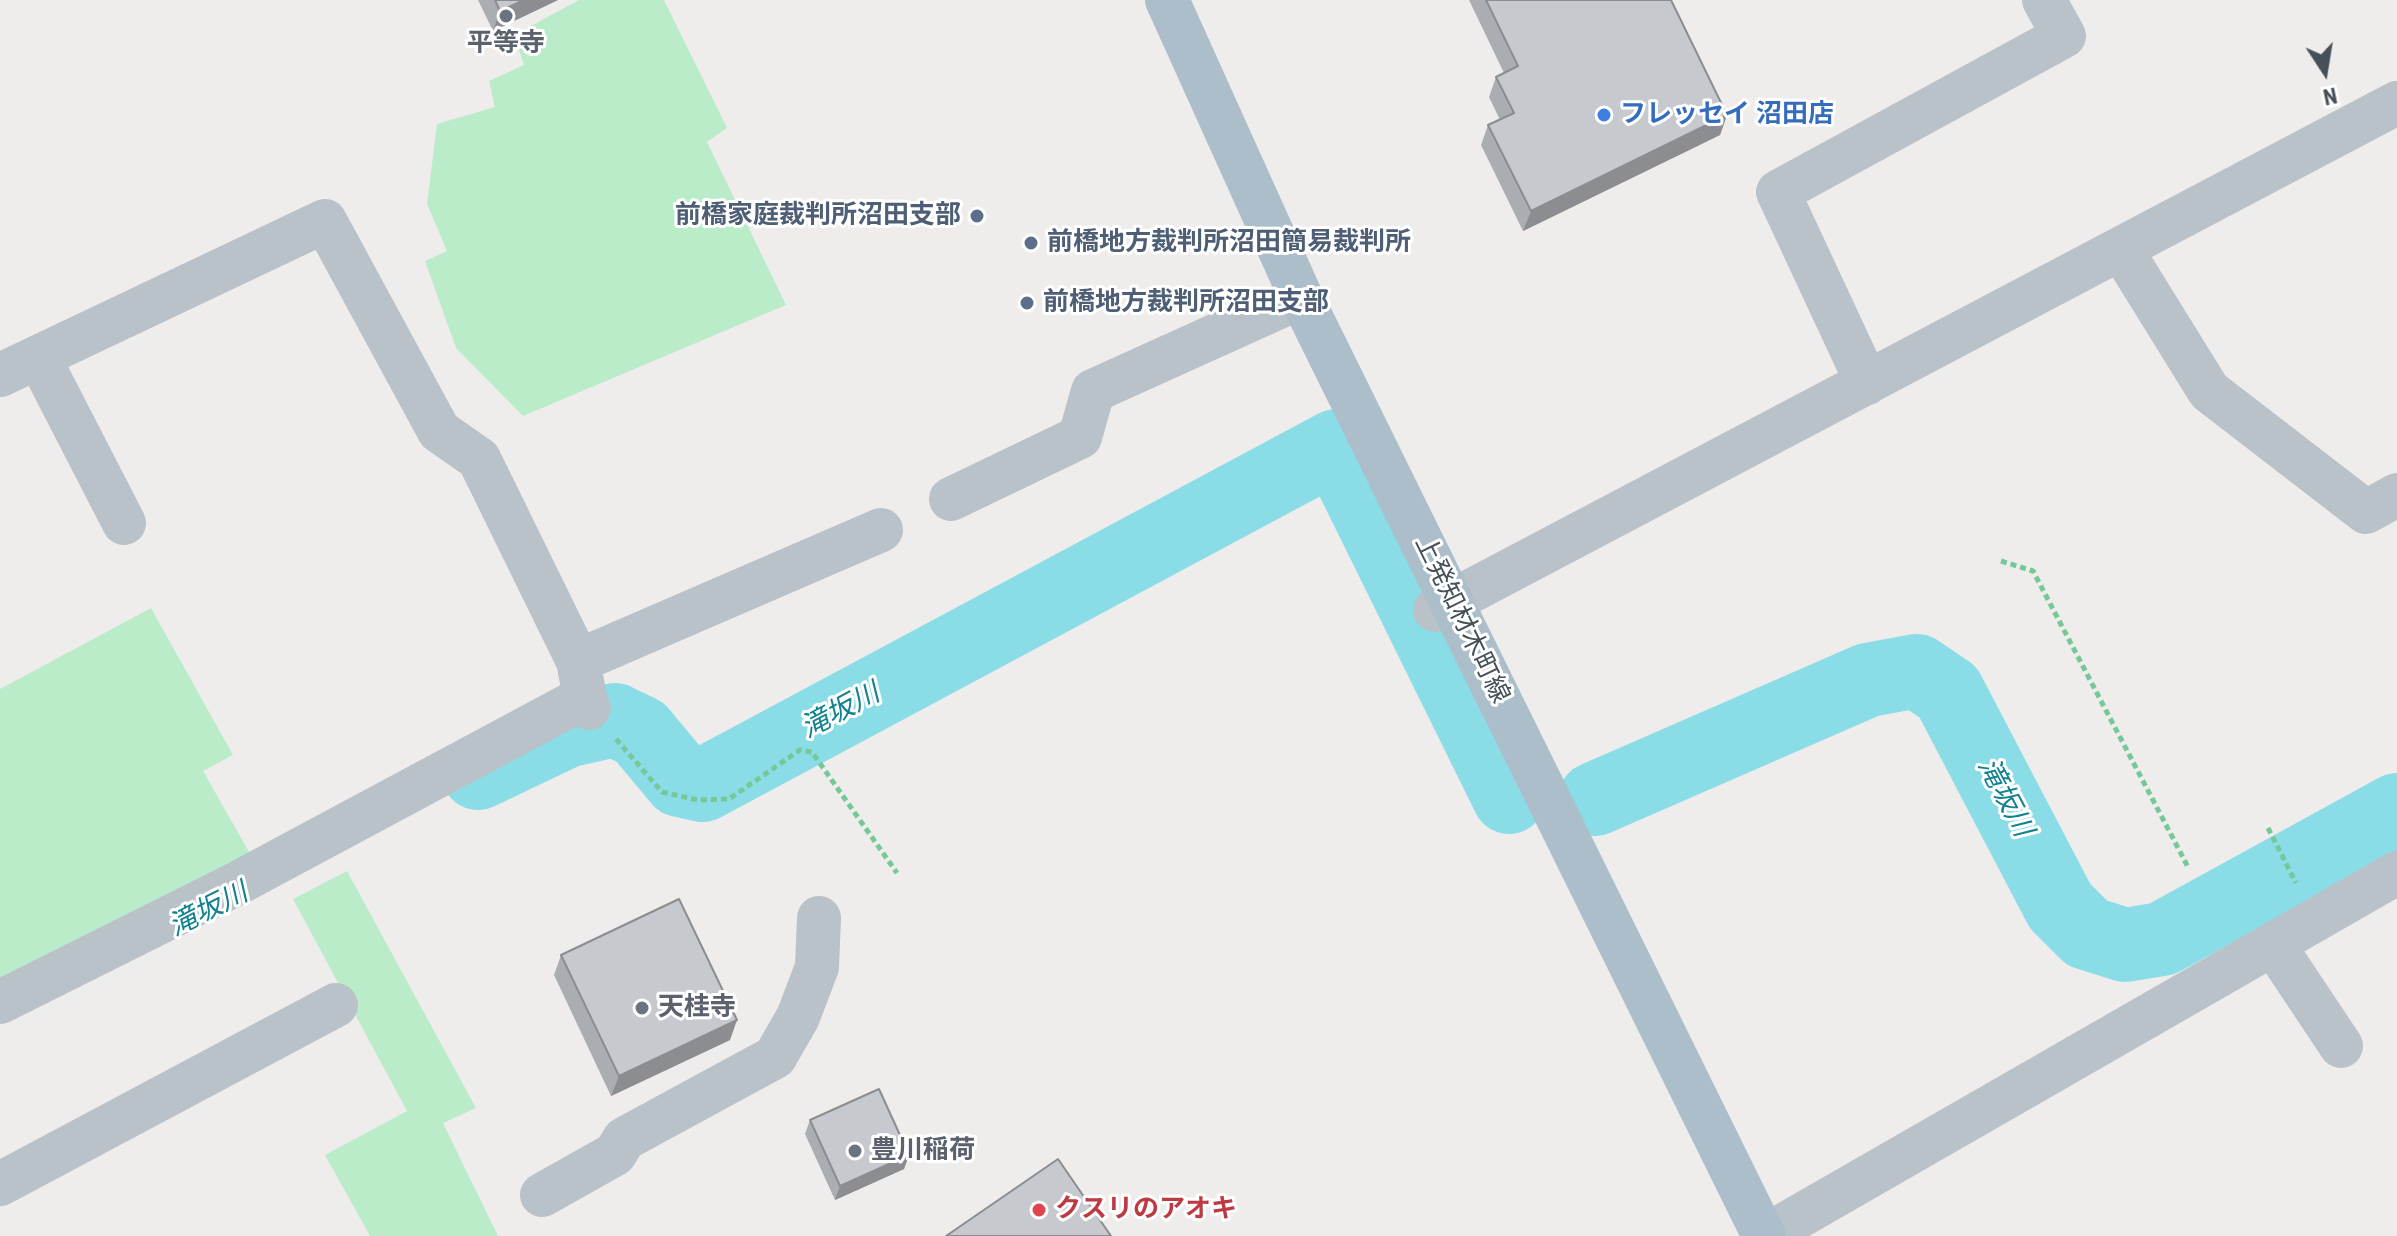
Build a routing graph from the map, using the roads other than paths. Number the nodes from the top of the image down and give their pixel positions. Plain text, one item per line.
1 (1167, 0) edge
2 (2044, 0) edge
3 (2397, 103) edge
4 (2121, 249) junction
5 (1301, 297) junction
6 (20, 367) edge
7 (1867, 383) junction
8 (951, 499) dead end
9 (2381, 504) edge
10 (124, 523) dead end
11 (881, 530) dead end
12 (1443, 606) junction
13 (592, 701) junction
14 (2397, 873) edge
15 (819, 918) dead end
16 (2273, 944) junction
17 (0, 1002) edge
18 (336, 1005) dead end
19 (2341, 1046) dead end
20 (0, 1184) edge
21 (542, 1195) dead end
22 (1764, 1236) edge

1 - 5 main road, 上発知材木町線
2 - 7 street
3 - 4 street
4 - 7 street
4 - 9 street
5 - 8 street
5 - 12 main road, 上発知材木町線
6 - 10 street
6 - 13 street
7 - 12 street
11 - 13 street
12 - 22 main road, 上発知材木町線
13 - 17 street
14 - 16 street
15 - 21 street
16 - 19 street
16 - 22 street
18 - 20 street

